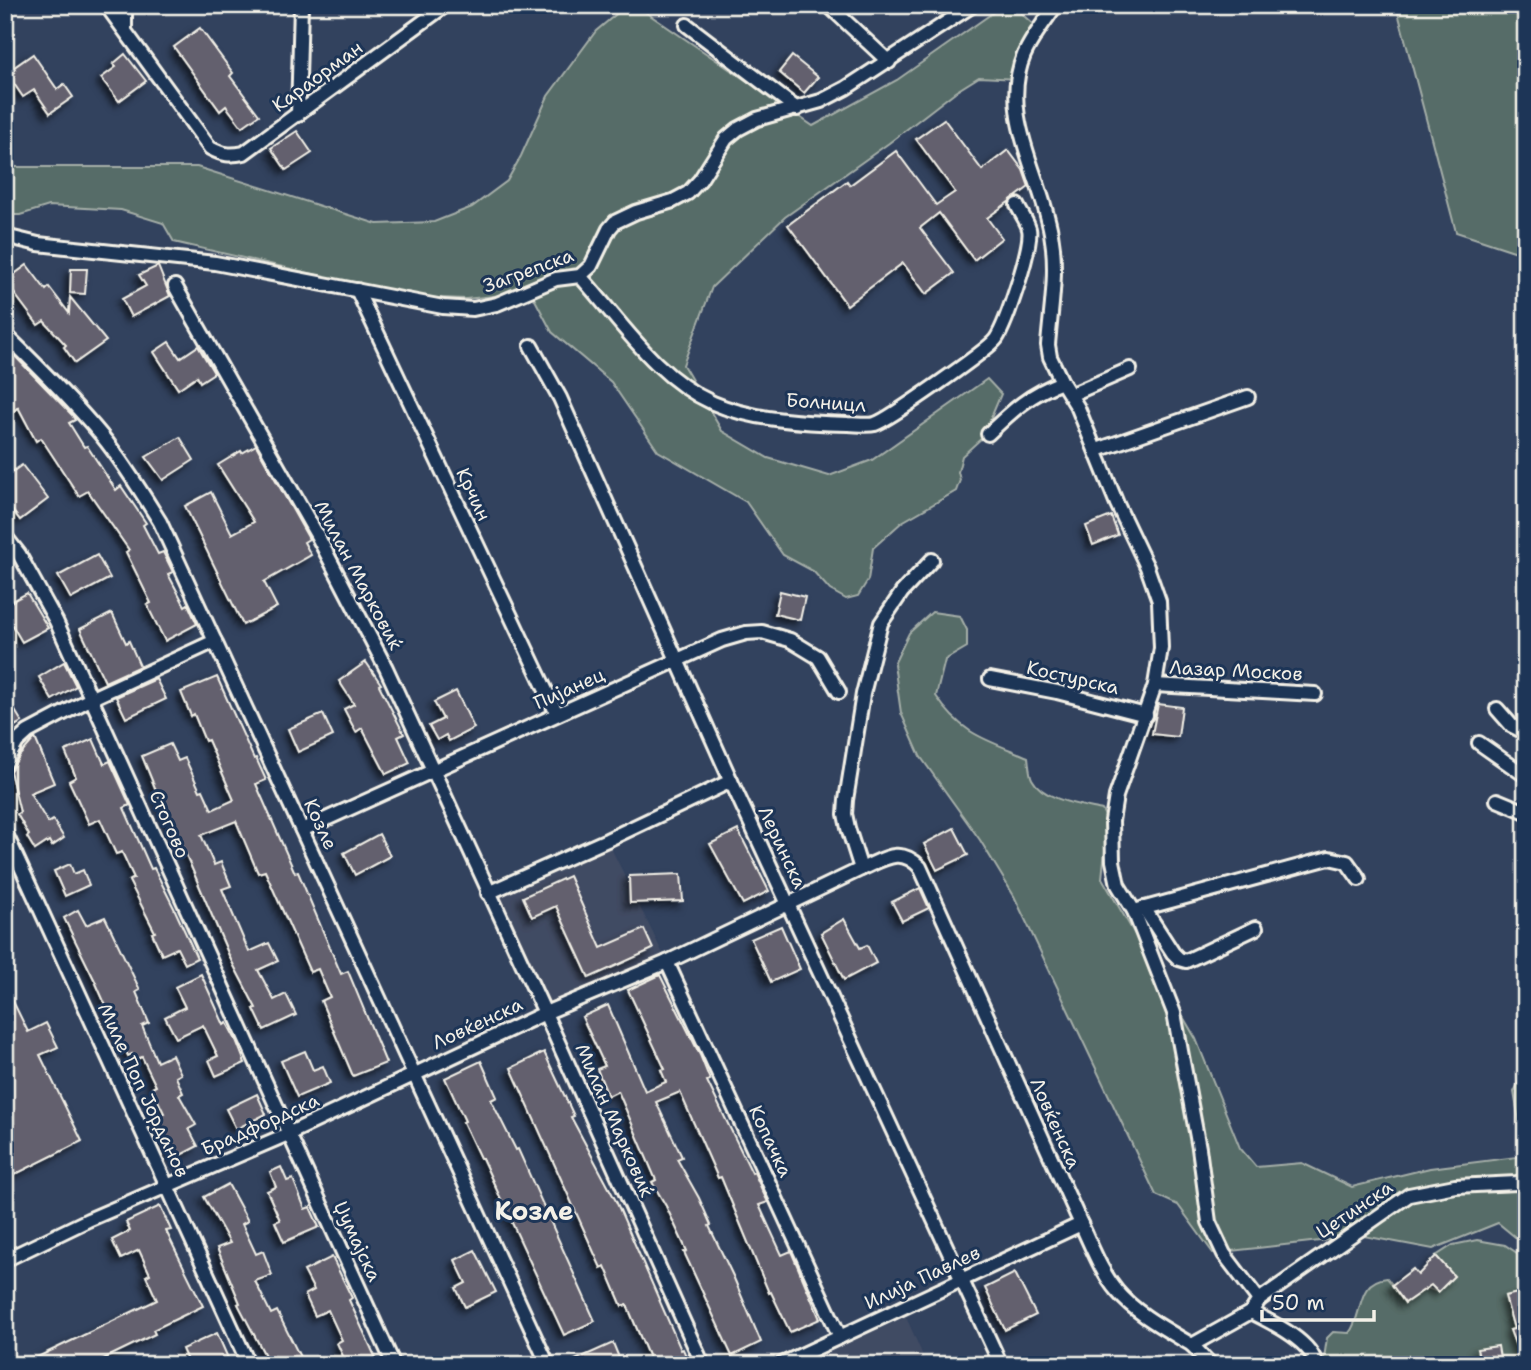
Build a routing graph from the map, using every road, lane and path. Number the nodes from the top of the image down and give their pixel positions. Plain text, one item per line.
1 (106, 5) edge
2 (125, 5) edge
3 (300, 5) edge
4 (446, 5) edge
5 (828, 5) edge
6 (973, 5) edge
7 (1056, 5) edge
8 (687, 25) dead end
9 (125, 29) junction
10 (889, 62) junction
11 (797, 109) junction
12 (298, 115) junction
13 (1017, 205) dead end
14 (5, 236) edge
15 (580, 276) junction
16 (175, 286) dead end
17 (357, 290) junction
18 (5, 334) edge
19 (531, 346) dead end
20 (1130, 369) dead end
21 (1062, 382) junction
22 (1070, 395) junction
23 (1248, 397) dead end
24 (988, 434) dead end
25 (1097, 450) junction
26 (5, 536) edge
27 (932, 560) dead end
28 (215, 641) junction
29 (678, 660) junction
30 (990, 678) dead end
31 (1155, 685) junction
32 (839, 692) dead end
33 (1315, 694) dead end
34 (92, 698) junction
35 (1497, 709) dead end
36 (557, 714) junction
37 (1146, 715) junction
38 (1526, 733) edge
39 (1479, 743) dead end
40 (5, 764) edge
41 (433, 772) junction
42 (1526, 776) edge
43 (731, 781) junction
44 (1497, 800) dead end
45 (1526, 812) edge
46 (302, 830) junction
47 (5, 832) edge
48 (861, 869) junction
49 (1359, 879) dead end
50 (488, 893) junction
51 (788, 903) junction
52 (1139, 910) junction
53 (1256, 928) dead end
54 (667, 962) junction
55 (545, 1013) junction
56 (415, 1074) junction
57 (288, 1134) junction
58 (1526, 1180) edge
59 (167, 1185) junction
60 (1081, 1224) junction
61 (5, 1260) edge
62 (962, 1280) junction
63 (1259, 1300) junction
64 (1251, 1312) junction
65 (840, 1337) junction
66 (1203, 1356) edge
67 (249, 1365) edge
68 (394, 1365) edge
69 (548, 1365) edge
70 (703, 1365) edge
71 (780, 1365) edge
72 (1001, 1365) edge
73 (1316, 1365) edge

1 - 9 street
2 - 9 street
3 - 12 street
4 - 12 street, Караорман
5 - 10 street
6 - 10 street, Загрепска
7 - 21 street
8 - 11 street
9 - 12 street, Караорман
10 - 11 street, Загрепска
11 - 15 street, Загрепска
13 - 15 street, Болницл
14 - 17 street, Загрепска
15 - 17 street, Загрепска
16 - 41 street, Милан Марковиќ
17 - 36 street, Крчин
18 - 28 street, Козле
19 - 29 street, Леринска
20 - 22 street
21 - 22 street
21 - 24 street
22 - 25 street
23 - 25 street
25 - 31 street
26 - 34 street, Стогово
27 - 48 street
28 - 34 street
28 - 46 street, Козле
29 - 32 street, Пијанец
29 - 36 street, Пијанец
29 - 43 street, Леринска
30 - 37 street, Костурска
31 - 33 street, Лазар Москов
31 - 37 street
34 - 40 street
34 - 57 street, Стогово
35 - 38 street
36 - 41 street, Пијанец
37 - 52 street
39 - 42 street
41 - 46 street, Пијанец
41 - 50 street, Милан Марковиќ
43 - 50 street
43 - 51 street, Леринска
44 - 45 street
46 - 56 street, Козле
47 - 59 street, Миле Поп Јорданов
48 - 51 street, Ловќенска
48 - 60 street, Ловќенска
49 - 52 street
50 - 55 street, Милан Марковиќ
51 - 54 street, Ловќенска
51 - 62 street, Леринска
52 - 53 street
52 - 63 street
54 - 55 street, Ловќенска
54 - 65 street, Копачка
55 - 56 street, Ловќенска
55 - 70 street, Милан Марковиќ
56 - 57 street, Брадфордска
56 - 69 street, Козле
57 - 59 street, Брадфордска
57 - 68 street, Џумајска
58 - 63 street, Цетинска
59 - 61 street, Брадфордска
59 - 67 street, Миле Поп Јорданов
60 - 62 street, Илија Павлев
60 - 66 street, Ловќенска
62 - 65 street, Илија Павлев
62 - 72 street, Леринска
63 - 64 street, Ловќенска
64 - 66 street, Ловќенска
64 - 73 street
65 - 71 street, Илија Павлев

